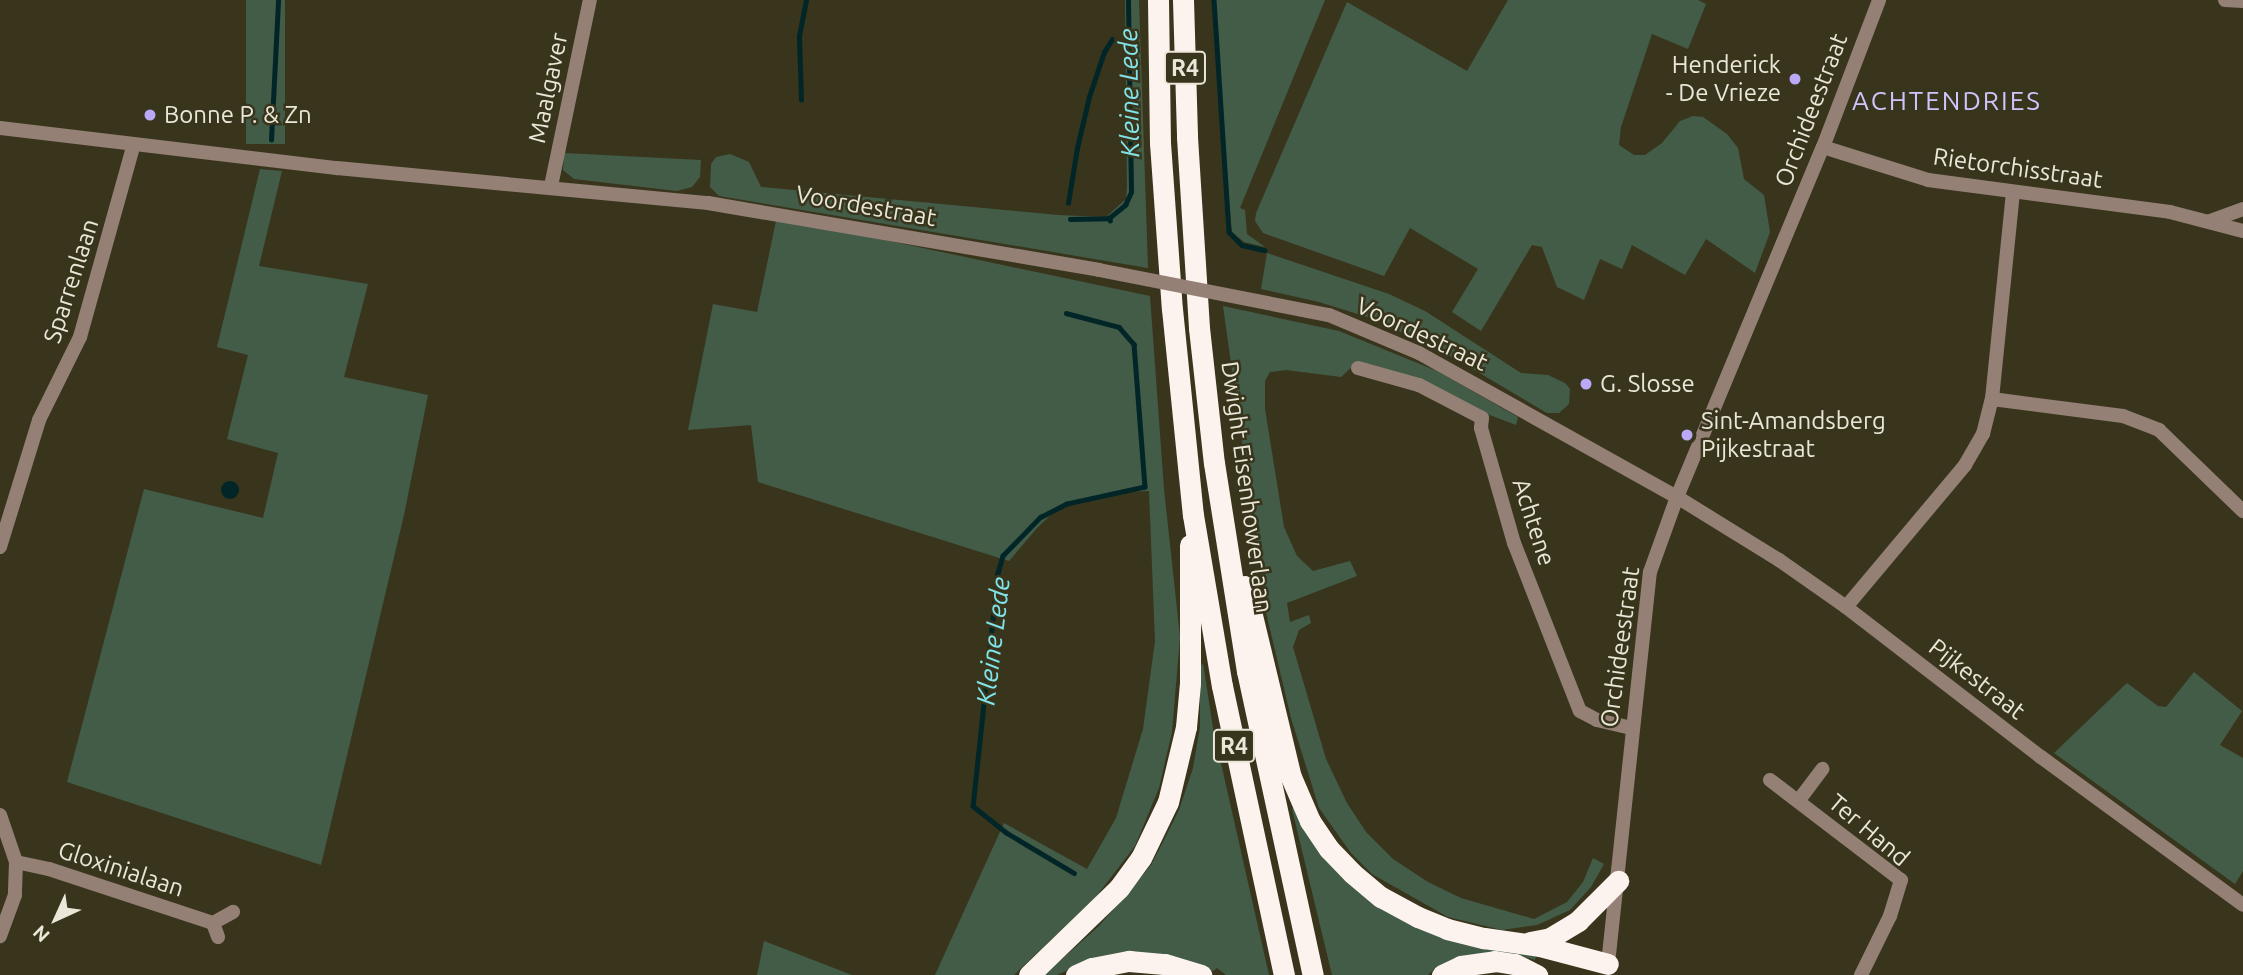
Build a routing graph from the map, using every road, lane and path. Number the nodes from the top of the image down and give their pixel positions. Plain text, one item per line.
1 (590, 0) edge
2 (1158, 0) edge
3 (1183, 0) edge
4 (1879, 0) edge
5 (2225, 0) edge
6 (2243, 1) edge
7 (0, 128) edge
8 (134, 144) junction
9 (1823, 147) junction
10 (551, 186) junction
11 (2013, 192) junction
12 (2243, 209) edge
13 (2210, 221) junction
14 (2243, 231) edge
15 (1358, 368) dead end
16 (1992, 398) junction
17 (1677, 497) junction
18 (2243, 511) edge
19 (1193, 515) junction
20 (1223, 518) junction
21 (0, 547) edge
22 (1846, 607) junction
23 (1632, 728) junction
24 (1822, 769) dead end
25 (1769, 780) dead end
26 (1799, 800) junction
27 (0, 815) edge
28 (16, 862) junction
29 (1618, 881) junction
30 (2243, 905) edge
31 (233, 912) dead end
32 (212, 923) junction
33 (0, 936) edge
34 (218, 937) dead end
35 (1519, 943) junction
36 (1608, 964) joint
37 (1029, 975) edge
38 (1076, 975) edge
39 (1201, 975) edge
40 (1284, 975) edge
41 (1312, 975) edge
42 (1442, 975) edge
43 (1536, 975) edge
44 (1861, 975) edge

1 - 10 street, Maalgaver
2 - 19 highway, R4
3 - 20 highway, Dwight Eisenhowerlaan / R4
4 - 9 street, Orchideestraat
5 - 6 street
7 - 8 street, Voordestraat
8 - 10 street, Voordestraat
8 - 21 street, Sparrenlaan
9 - 11 street, Rietorchisstraat
9 - 17 street, Orchideestraat
10 - 17 street, Voordestraat, bridge
11 - 13 street, Rietorchisstraat
11 - 16 street
12 - 13 street
13 - 14 street, Rietorchisstraat
15 - 23 street, Achtene
16 - 18 street
16 - 22 street
17 - 22 street, Pijkestraat
17 - 23 street, Orchideestraat
19 - 37 highway
19 - 40 highway, R4
20 - 35 highway
20 - 41 highway, Dwight Eisenhowerlaan / R4
22 - 30 street, Pijkestraat
23 - 29 street, Orchideestraat
24 - 26 street, Ter Hand
25 - 26 street, Ter Hand
26 - 44 street, Ter Hand
27 - 28 street
28 - 32 street, Gloxinialaan
28 - 33 street
29 - 35 highway
29 - 36 street, Orchideestraat
31 - 32 street
32 - 34 street
35 - 36 highway
38 - 39 highway
42 - 43 highway

